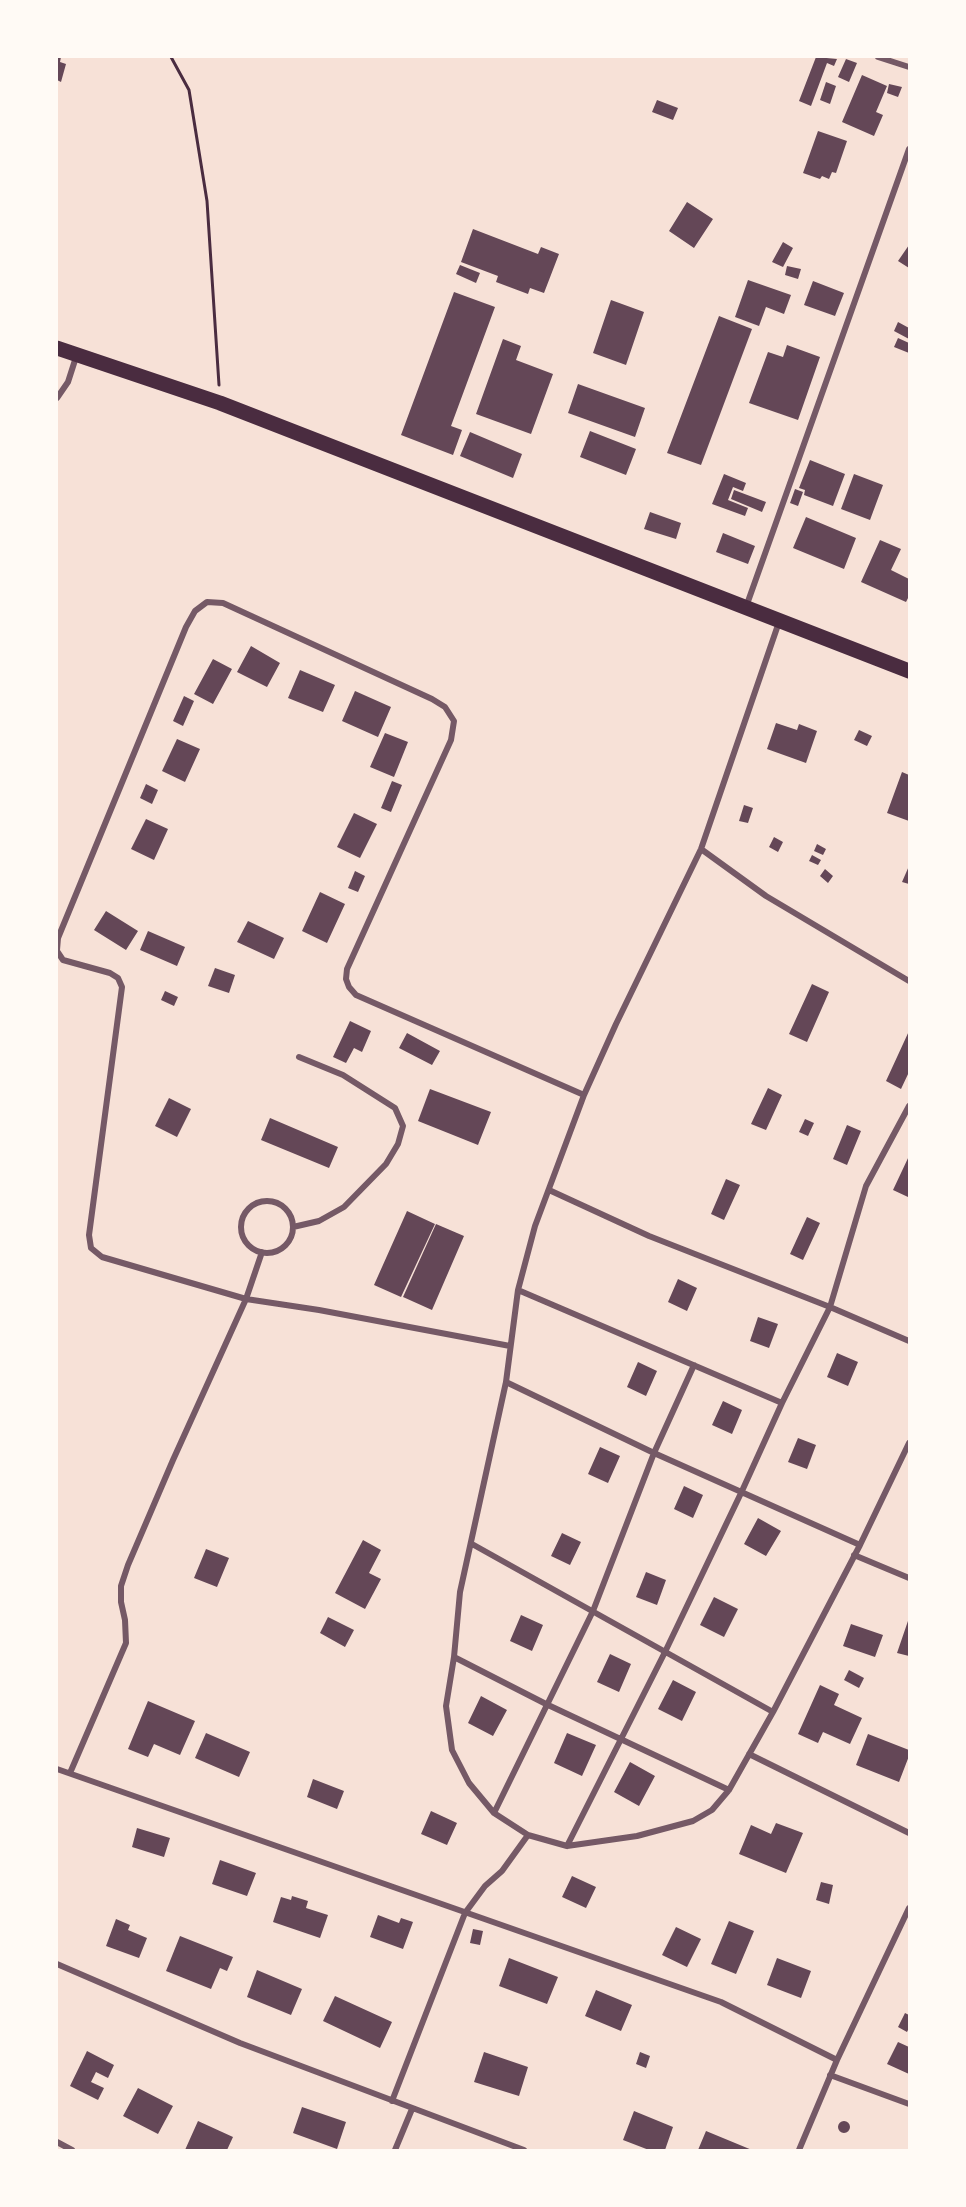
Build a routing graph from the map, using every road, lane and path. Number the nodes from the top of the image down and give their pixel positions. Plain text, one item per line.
1 (171, 57) edge
2 (878, 57) edge
3 (909, 67) edge
4 (909, 149) edge
5 (906, 166) edge
6 (57, 348) edge
7 (78, 354) junction
8 (57, 398) edge
9 (220, 403) junction
10 (746, 607) junction
11 (779, 621) junction
12 (909, 671) edge
13 (701, 849) junction
14 (57, 951) edge
15 (909, 981) edge
16 (299, 1057) dead end
17 (584, 1095) junction
18 (909, 1106) edge
19 (549, 1190) junction
20 (293, 1227) junction
21 (262, 1252) junction
22 (518, 1290) junction
23 (246, 1299) junction
24 (830, 1307) junction
25 (909, 1341) edge
26 (510, 1346) junction
27 (694, 1365) junction
28 (506, 1382) junction
29 (782, 1403) junction
30 (909, 1443) edge
31 (654, 1452) junction
32 (742, 1491) junction
33 (472, 1544) junction
34 (860, 1545) junction
35 (854, 1555) junction
36 (909, 1578) edge
37 (593, 1611) junction
38 (664, 1652) junction
39 (454, 1657) junction
40 (546, 1704) junction
41 (773, 1712) junction
42 (622, 1739) junction
43 (749, 1754) junction
44 (57, 1769) edge
45 (70, 1773) junction
46 (729, 1790) junction
47 (494, 1813) junction
48 (909, 1833) edge
49 (528, 1835) junction
50 (567, 1846) junction
51 (909, 1908) edge
52 (465, 1913) junction
53 (57, 1964) edge
54 (837, 2060) junction
55 (830, 2075) junction
56 (392, 2101) junction
57 (909, 2104) edge
58 (412, 2109) junction
59 (57, 2142) edge
60 (72, 2150) edge
61 (395, 2150) edge
62 (524, 2150) edge
63 (799, 2150) edge

1 - 9 path
2 - 3 street
4 - 5 street
5 - 10 street
6 - 7 main road
7 - 8 street
7 - 9 main road
9 - 10 main road
10 - 11 main road
11 - 12 main road
11 - 13 street
13 - 15 street
13 - 17 street
14 - 17 street
14 - 23 street
16 - 20 street
17 - 19 street
18 - 24 street
19 - 22 street
19 - 24 street
20 - 21 street
20 - 21 street
21 - 23 street
22 - 26 street
22 - 27 street
23 - 26 street
23 - 45 street
24 - 25 street
24 - 29 street
26 - 28 street
27 - 29 street
27 - 31 street
28 - 31 street
28 - 33 street
29 - 32 street
30 - 34 street
31 - 32 street
31 - 37 street
32 - 34 street
32 - 38 street
33 - 37 street
33 - 39 street
34 - 35 street
35 - 36 street
35 - 41 street
37 - 38 street
37 - 40 street
38 - 41 street
38 - 42 street
39 - 40 street
39 - 47 street
40 - 42 street
40 - 47 street
41 - 43 street
42 - 46 street
42 - 50 street
43 - 46 street
43 - 48 street
44 - 45 street
45 - 52 street
46 - 50 street
47 - 49 street
49 - 50 street
49 - 52 street
51 - 54 street
52 - 54 street
52 - 56 street
53 - 56 street
54 - 55 street
55 - 57 street
55 - 63 street
56 - 58 street
58 - 61 street
58 - 62 street
59 - 60 street

